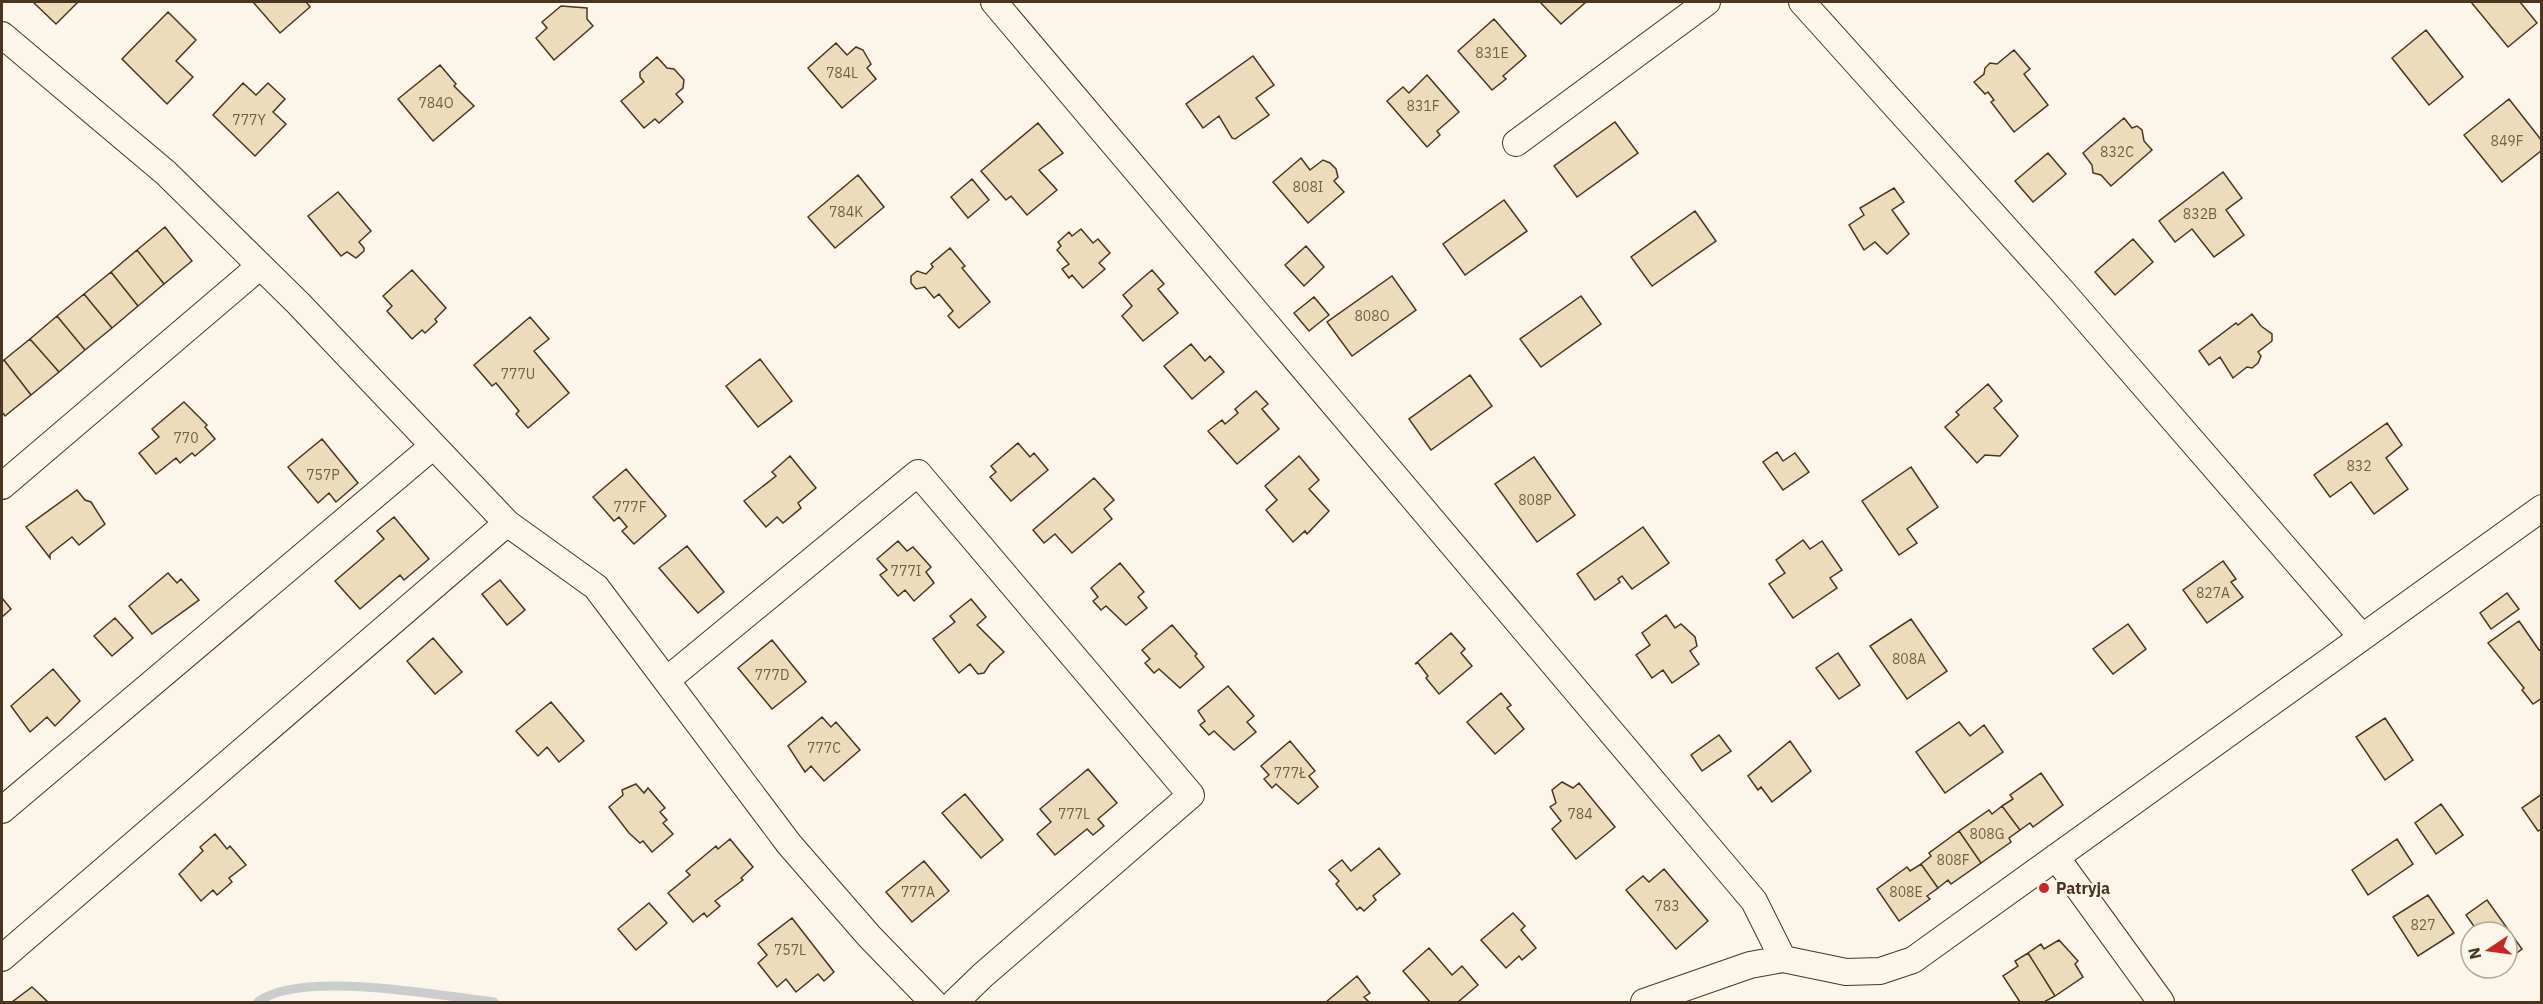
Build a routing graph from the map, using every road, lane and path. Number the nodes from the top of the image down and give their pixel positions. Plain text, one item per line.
1 (994, 2) edge
2 (1707, 2) edge
3 (1802, 2) edge
4 (2, 35) edge
5 (1516, 143) dead end
6 (259, 267) junction
7 (432, 447) junction
8 (2, 486) edge
9 (2541, 508) edge
10 (507, 524) junction
11 (2362, 637) junction
12 (668, 679) junction
13 (2, 810) edge
14 (2056, 857) junction
15 (2, 958) edge
16 (1783, 959) junction
17 (933, 1002) edge
18 (955, 1002) edge
19 (1644, 1002) edge
20 (2161, 1002) edge

1 - 16 street
2 - 5 street
3 - 11 street
4 - 6 street
6 - 7 street
6 - 8 street
7 - 10 street
7 - 13 street
9 - 11 street
10 - 12 street
10 - 15 street
11 - 14 street
12 - 17 street
12 - 18 street
14 - 16 street
14 - 20 street
16 - 19 street

